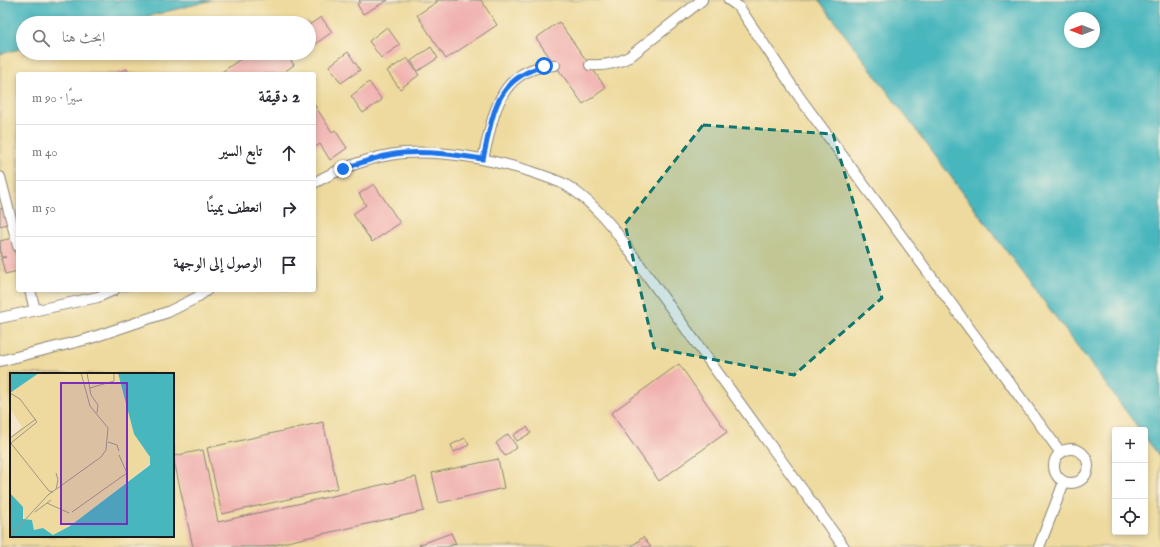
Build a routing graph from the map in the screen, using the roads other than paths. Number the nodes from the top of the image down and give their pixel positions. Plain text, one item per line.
1 (702, 0) edge
2 (729, 0) edge
3 (555, 65) dead end
4 (590, 65) dead end
5 (483, 159) junction
6 (0, 177) edge
7 (316, 182) edge
8 (16, 238) edge
9 (30, 292) edge
10 (109, 292) edge
11 (204, 292) edge
12 (35, 310) junction
13 (0, 318) edge
14 (0, 361) edge
15 (1060, 453) junction
16 (1064, 482) junction
17 (844, 547) edge
18 (1039, 547) edge

1 - 4 lane
2 - 15 lane
3 - 5 lane
5 - 7 lane
5 - 17 lane
6 - 8 lane
9 - 12 lane
10 - 12 lane
11 - 14 lane
12 - 13 lane
15 - 16 lane
15 - 16 lane
16 - 18 lane

